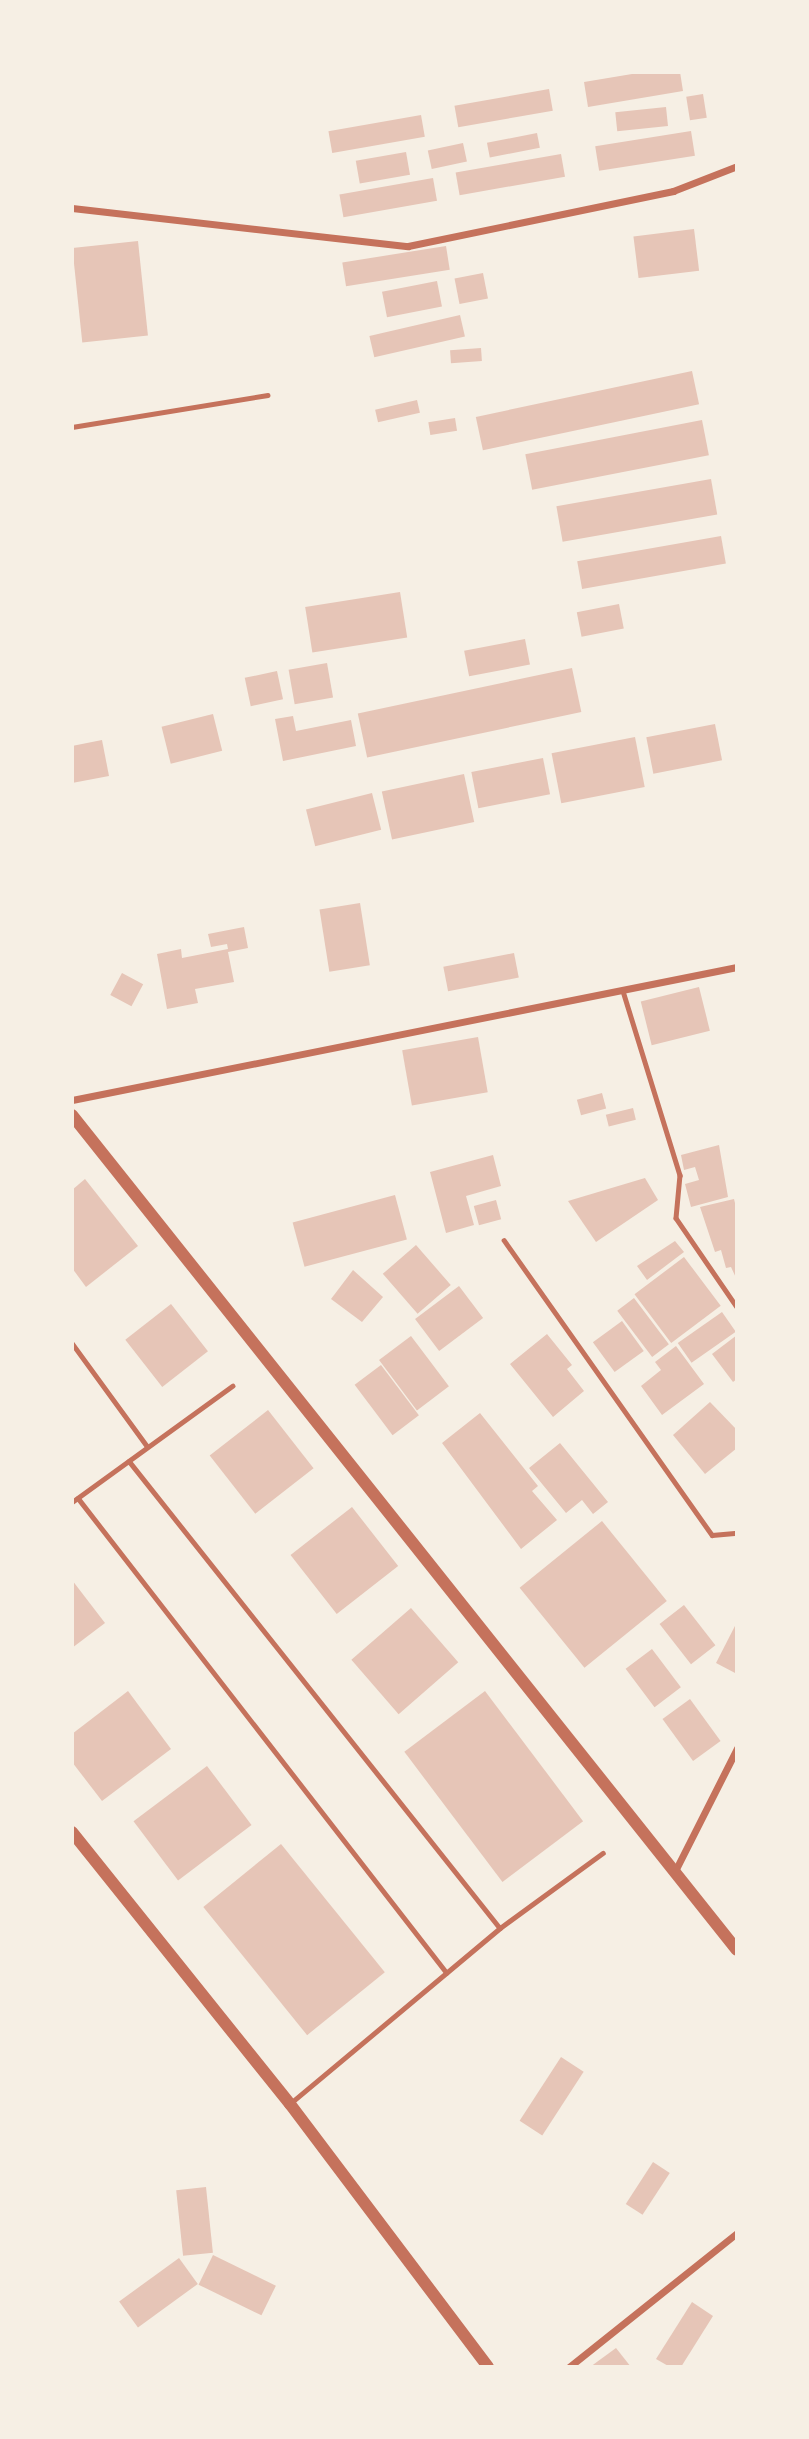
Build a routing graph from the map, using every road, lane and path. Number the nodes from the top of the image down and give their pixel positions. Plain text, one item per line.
1 (737, 166) edge
2 (72, 208) edge
3 (267, 396) dead end
4 (72, 427) edge
5 (737, 967) edge
6 (623, 991) junction
7 (72, 1100) edge
8 (72, 1115) edge
9 (504, 1240) dead end
10 (737, 1307) edge
11 (72, 1343) edge
12 (232, 1386) dead end
13 (148, 1446) junction
14 (129, 1461) junction
15 (78, 1498) junction
16 (72, 1502) edge
17 (737, 1533) edge
18 (737, 1748) edge
19 (72, 1832) edge
20 (603, 1853) dead end
21 (674, 1871) junction
22 (499, 1928) junction
23 (737, 1950) edge
24 (447, 1973) junction
25 (290, 2104) junction
26 (737, 2233) edge
27 (488, 2367) edge
28 (569, 2367) edge

1 - 2 street
3 - 4 lane
5 - 6 street
6 - 7 street
6 - 10 lane
8 - 21 street
9 - 17 lane
11 - 13 lane
12 - 13 lane
13 - 14 lane
14 - 15 lane
14 - 22 lane
15 - 16 lane
15 - 24 lane
18 - 21 street
19 - 25 street
20 - 22 lane
21 - 23 street
22 - 24 lane
24 - 25 lane
25 - 27 street
26 - 28 street

